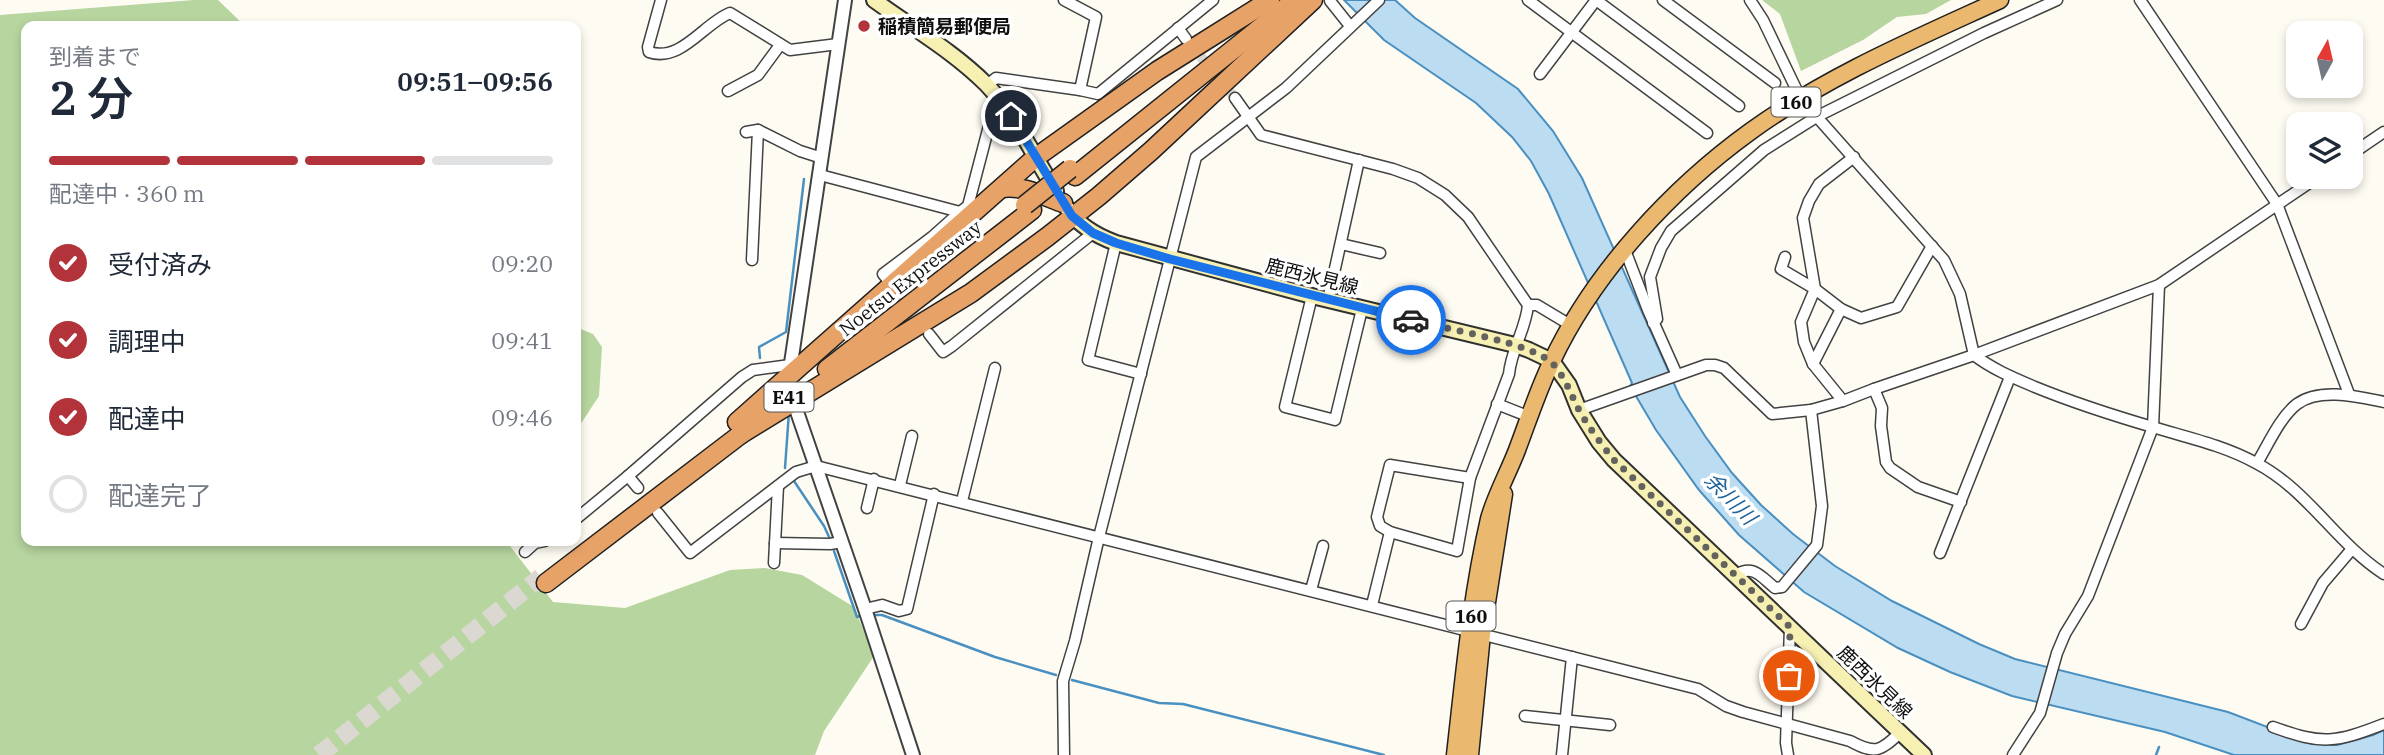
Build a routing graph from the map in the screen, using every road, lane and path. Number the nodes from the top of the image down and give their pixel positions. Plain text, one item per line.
1 (661, 0) edge
2 (845, 0) edge
3 (874, 0) edge
4 (1064, 0) edge
5 (1213, 0) edge
6 (1270, 0) edge
7 (1279, 0) edge
8 (1295, 0) edge
9 (1313, 0) edge
10 (1379, 0) edge
11 (1528, 0) edge
12 (1596, 0) edge
13 (1663, 0) edge
14 (1750, 0) edge
15 (2000, 0) edge
16 (2057, 0) edge
17 (2140, 0) edge
18 (1330, 1) edge
19 (1352, 25) junction
20 (1178, 28) junction
21 (1571, 33) junction
22 (1186, 39) tunnel mouth
23 (838, 44) junction
24 (779, 45) junction
25 (1540, 74) dead end
26 (1775, 83) dead end
27 (988, 85) junction
28 (1080, 90) junction
29 (728, 91) dead end
30 (1235, 98) tunnel mouth
31 (1801, 99) junction
32 (1739, 106) dead end
33 (1006, 109) junction
34 (1248, 116) junction
35 (1818, 116) junction
36 (758, 130) junction
37 (746, 132) dead end
38 (2384, 132) edge
39 (1707, 133) dead end
40 (2363, 146) edge
41 (1854, 157) junction
42 (822, 158) junction
43 (1035, 158) junction
44 (1359, 160) junction
45 (1073, 173) junction
46 (820, 176) junction
47 (1002, 188) junction
48 (2300, 189) edge
49 (2277, 204) junction
50 (1068, 209) junction
51 (960, 212) junction
52 (1093, 233) junction
53 (1116, 243) junction
54 (1341, 244) junction
55 (1932, 246) junction
56 (1625, 250) junction
57 (1380, 253) dead end
58 (1785, 257) dead end
59 (1170, 259) junction
60 (752, 260) dead end
61 (1784, 271) junction
62 (888, 280) dead end
63 (1777, 281) dead end
64 (2159, 285) junction
65 (1815, 289) junction
66 (1312, 296) junction
67 (1328, 300) junction
68 (1528, 305) junction
69 (1362, 309) junction
70 (1840, 309) junction
71 (1653, 323) junction
72 (1572, 326) junction
73 (929, 334) tunnel mouth
74 (1515, 345) junction
75 (1974, 355) junction
76 (1552, 361) junction
77 (1814, 364) junction
78 (790, 368) joint
79 (995, 368) dead end
80 (1141, 374) junction
81 (1677, 375) junction
82 (2010, 377) junction
83 (1874, 389) junction
84 (2349, 394) junction
85 (1843, 401) junction
86 (2384, 402) edge
87 (1497, 404) junction
88 (795, 406) dead end
89 (1579, 410) junction
90 (1811, 410) junction
91 (1530, 417) junction
92 (2153, 427) junction
93 (739, 428) junction
94 (912, 436) dead end
95 (2257, 463) junction
96 (816, 466) junction
97 (628, 476) junction
98 (1470, 478) junction
99 (874, 479) junction
100 (900, 485) junction
101 (778, 486) junction
102 (638, 488) dead end
103 (934, 494) junction
104 (962, 501) junction
105 (1961, 502) junction
106 (867, 508) dead end
107 (658, 513) dead end
108 (581, 515) edge
109 (1390, 532) junction
110 (1099, 537) junction
111 (842, 542) junction
112 (775, 543) junction
113 (532, 546) edge
114 (1323, 546) dead end
115 (2352, 549) junction
116 (525, 552) dead end
117 (1940, 553) dead end
118 (774, 563) dead end
119 (2384, 574) edge
120 (1735, 575) junction
121 (543, 580) tunnel mouth
122 (1311, 590) junction
123 (1372, 605) junction
124 (865, 609) junction
125 (2301, 624) dead end
126 (1790, 627) junction
127 (1475, 632) junction
128 (1572, 657) junction
129 (1525, 716) dead end
130 (1566, 720) junction
131 (1788, 724) junction
132 (2384, 724) edge
133 (1610, 725) dead end
134 (2273, 727) dead end
135 (1900, 733) junction
136 (913, 755) edge
137 (1064, 755) edge
138 (1455, 755) edge
139 (1470, 755) edge
140 (1562, 755) edge
141 (1788, 755) edge
142 (1924, 755) edge
143 (2013, 755) edge

1 - 24 street
2 - 23 street
3 - 27 main road, 鹿西氷見線
4 - 28 street
5 - 20 street
6 - 43 highway
7 - 45 highway, Noetsu Expressway / E41
8 - 45 highway, Noetsu Expressway / E41
9 - 50 highway
10 - 19 street
11 - 21 street
12 - 21 street
12 - 32 street
13 - 26 street
14 - 31 street
15 - 31 highway, 160
16 - 35 street
17 - 49 street
18 - 19 street
19 - 34 street
20 - 22 street
20 - 28 street
21 - 25 street
21 - 39 street
23 - 24 street
23 - 42 street
24 - 29 street
27 - 28 street
27 - 33 main road, 鹿西氷見線
30 - 34 street
31 - 35 street
31 - 56 highway, 160
33 - 43 main road, 鹿西氷見線
33 - 51 street
34 - 44 street
34 - 59 street
35 - 41 street
35 - 71 street
36 - 37 street
36 - 42 street
36 - 60 street
38 - 40 street
41 - 55 street
41 - 65 street
42 - 46 street
43 - 47 highway
43 - 50 main road, 鹿西氷見線
44 - 54 street
44 - 68 street
45 - 93 highway, Noetsu Expressway / E41
46 - 51 street
46 - 78 street
47 - 50 highway
47 - 93 highway
48 - 49 street
49 - 64 street
49 - 84 street
50 - 52 main road, 鹿西氷見線
50 - 93 highway
51 - 62 street
52 - 53 main road, 鹿西氷見線
52 - 73 street
53 - 59 main road, 鹿西氷見線
53 - 80 street
54 - 57 street
54 - 67 street
55 - 70 street
55 - 75 street
56 - 71 street
56 - 72 highway, 160
58 - 61 street
59 - 66 main road, 鹿西氷見線
59 - 80 street
61 - 63 street
61 - 65 street
64 - 75 street
64 - 92 street
65 - 70 street
65 - 77 street
66 - 67 main road, 鹿西氷見線
66 - 69 street
67 - 69 main road, 鹿西氷見線
68 - 72 street
68 - 74 street
69 - 74 main road, 鹿西氷見線
70 - 77 street
71 - 81 street
72 - 76 highway, 160
74 - 76 main road, 鹿西氷見線
74 - 87 street
75 - 82 street
75 - 83 street
76 - 89 main road, 鹿西氷見線
76 - 91 highway, 160
77 - 85 street
78 - 97 street
79 - 104 street
80 - 110 street
81 - 89 street
81 - 90 street
82 - 92 street
82 - 105 street
83 - 85 street
83 - 105 street
84 - 86 street
84 - 95 street
85 - 90 street
87 - 91 street
87 - 98 street
88 - 96 street
89 - 120 main road, 鹿西氷見線
90 - 120 street
91 - 127 highway, 160
92 - 95 street
92 - 143 street
93 - 121 highway, Noetsu Expressway / E41
94 - 100 street
95 - 115 street
96 - 99 street
96 - 101 street
96 - 111 street
97 - 102 street
97 - 108 street
98 - 109 street
98 - 109 street
99 - 100 street
99 - 106 street
100 - 103 street
101 - 107 street
101 - 112 street
103 - 104 street
103 - 124 street
104 - 110 street
105 - 117 street
109 - 123 street
110 - 122 street
110 - 137 street
111 - 112 street
111 - 124 street
112 - 118 street
113 - 116 street
114 - 122 street
115 - 119 street
115 - 125 street
120 - 126 main road, 鹿西氷見線
122 - 123 street
123 - 127 street
124 - 136 street
126 - 131 street
126 - 135 main road, 鹿西氷見線
127 - 128 street
127 - 138 highway, 160
127 - 139 highway, 160
128 - 130 street
128 - 131 street
129 - 130 street
130 - 133 street
130 - 140 street
131 - 135 street
131 - 141 street
132 - 134 street
135 - 142 main road, 鹿西氷見線

